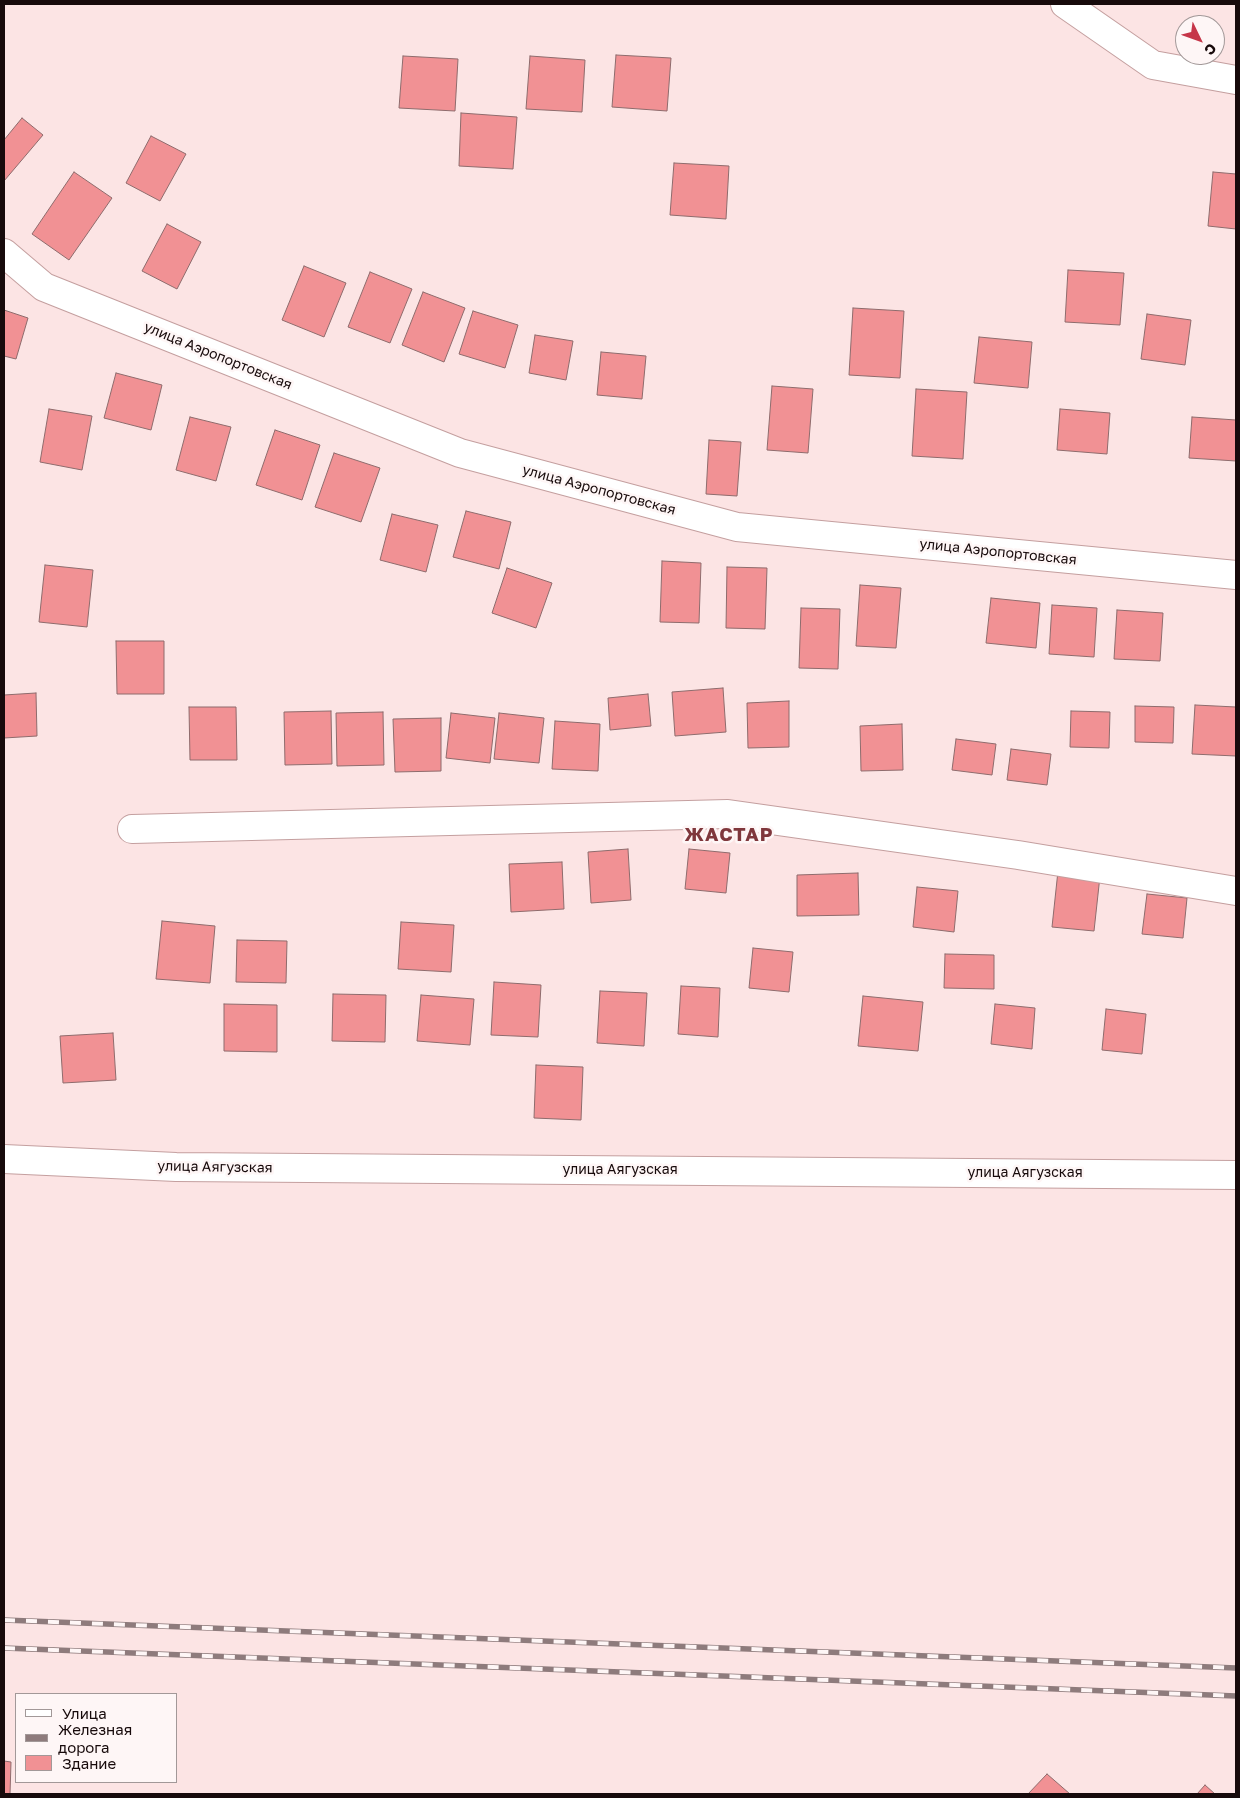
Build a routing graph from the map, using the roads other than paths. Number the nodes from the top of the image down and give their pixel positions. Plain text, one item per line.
1 (1065, 4) edge
2 (1236, 80) edge
3 (4, 253) edge
4 (1236, 575) edge
5 (132, 829) dead end
6 (1236, 891) edge
7 (4, 1159) edge
8 (1236, 1175) edge

1 - 2 street
3 - 4 street, улица Аэропортовская
5 - 6 street
7 - 8 street, улица Аягузская

